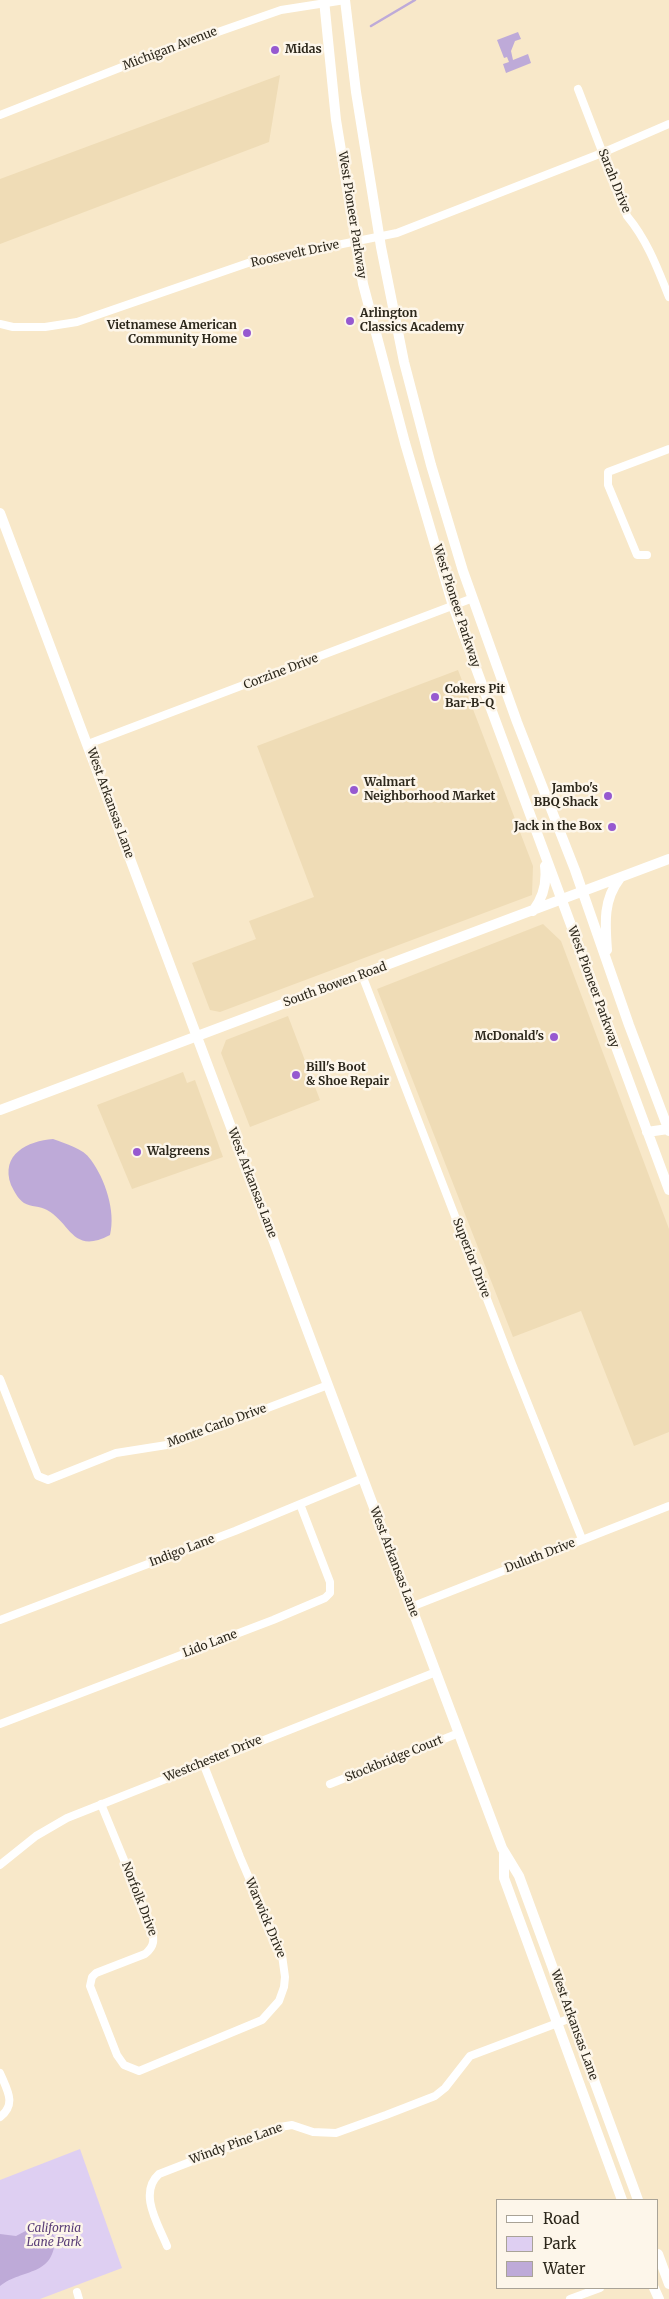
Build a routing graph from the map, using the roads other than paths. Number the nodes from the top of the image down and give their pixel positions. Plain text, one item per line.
1 (345, 0) edge
2 (324, 2) edge
3 (578, 89) dead end
4 (0, 115) edge
5 (669, 124) edge
6 (602, 153) junction
7 (380, 237) junction
8 (356, 241) junction
9 (669, 297) edge
10 (0, 324) edge
11 (669, 450) edge
12 (0, 513) edge
13 (647, 555) dead end
14 (473, 598) junction
15 (453, 606) junction
16 (88, 744) junction
17 (543, 852) junction
18 (669, 859) edge
19 (620, 878) junction
20 (583, 892) junction
21 (561, 900) junction
22 (533, 910) junction
23 (608, 963) junction
24 (362, 975) junction
25 (197, 1036) junction
26 (0, 1110) edge
27 (669, 1130) edge
28 (647, 1132) junction
29 (669, 1190) edge
30 (0, 1379) edge
31 (328, 1385) junction
32 (363, 1478) junction
33 (300, 1504) junction
34 (669, 1506) edge
35 (582, 1539) junction
36 (411, 1607) junction
37 (0, 1620) edge
38 (436, 1672) junction
39 (0, 1724) edge
40 (459, 1733) junction
41 (203, 1763) junction
42 (330, 1784) dead end
43 (101, 1804) junction
44 (504, 1852) junction
45 (0, 1864) edge
46 (571, 2018) junction
47 (557, 2024) junction
48 (130, 2069) joint
49 (0, 2073) edge
50 (0, 2117) edge
51 (622, 2199) edge
52 (638, 2199) edge
53 (167, 2246) dead end
54 (660, 2266) edge
55 (669, 2284) edge
56 (597, 2289) edge
57 (570, 2299) edge

1 - 2 street, Michigan Avenue
1 - 7 main road, West Pioneer Parkway
2 - 4 street, Michigan Avenue
2 - 8 main road, West Pioneer Parkway
3 - 6 street, Sarah Drive
5 - 6 street, Roosevelt Drive
6 - 7 street, Roosevelt Drive
6 - 9 street, Sarah Drive
7 - 8 street, Roosevelt Drive
7 - 14 main road, West Pioneer Parkway
8 - 10 street, Roosevelt Drive
8 - 15 main road, West Pioneer Parkway
11 - 13 street
12 - 16 main road, West Arkansas Lane
14 - 15 street, Corzine Drive
14 - 20 main road, West Pioneer Parkway
15 - 16 street, Corzine Drive
15 - 17 main road, West Pioneer Parkway
16 - 25 main road, West Arkansas Lane
17 - 21 main road, West Pioneer Parkway
17 - 22 main road
18 - 19 main road, South Bowen Road
19 - 20 main road, South Bowen Road
19 - 23 main road
20 - 21 main road, South Bowen Road
20 - 23 main road, West Pioneer Parkway
21 - 22 main road, South Bowen Road
21 - 28 main road, West Pioneer Parkway
22 - 24 main road, South Bowen Road
23 - 27 main road, West Pioneer Parkway
24 - 25 main road, South Bowen Road
24 - 35 street, Superior Drive
25 - 26 main road, South Bowen Road
25 - 31 main road, West Arkansas Lane
27 - 28 main road
28 - 29 main road, West Pioneer Parkway
30 - 31 street, Monte Carlo Drive
31 - 32 main road, West Arkansas Lane
32 - 33 street, Indigo Lane
32 - 36 main road, West Arkansas Lane
33 - 37 street, Indigo Lane
33 - 39 street, Lido Lane
34 - 35 street, Duluth Drive
35 - 36 street, Duluth Drive
36 - 38 main road, West Arkansas Lane
38 - 40 main road, West Arkansas Lane
38 - 41 street, Westchester Drive
40 - 42 street, Stockbridge Court
40 - 44 main road, West Arkansas Lane
41 - 43 street, Westchester Drive
41 - 48 street, Warwick Drive
43 - 45 street, Westchester Drive
43 - 48 street, Norfolk Drive
44 - 46 main road, West Arkansas Lane
44 - 47 main road, West Arkansas Lane
46 - 47 street, Windy Pine Lane
46 - 52 main road, West Arkansas Lane
47 - 51 main road, West Arkansas Lane
47 - 53 street, Windy Pine Lane
49 - 50 street
54 - 55 main road
56 - 57 street

